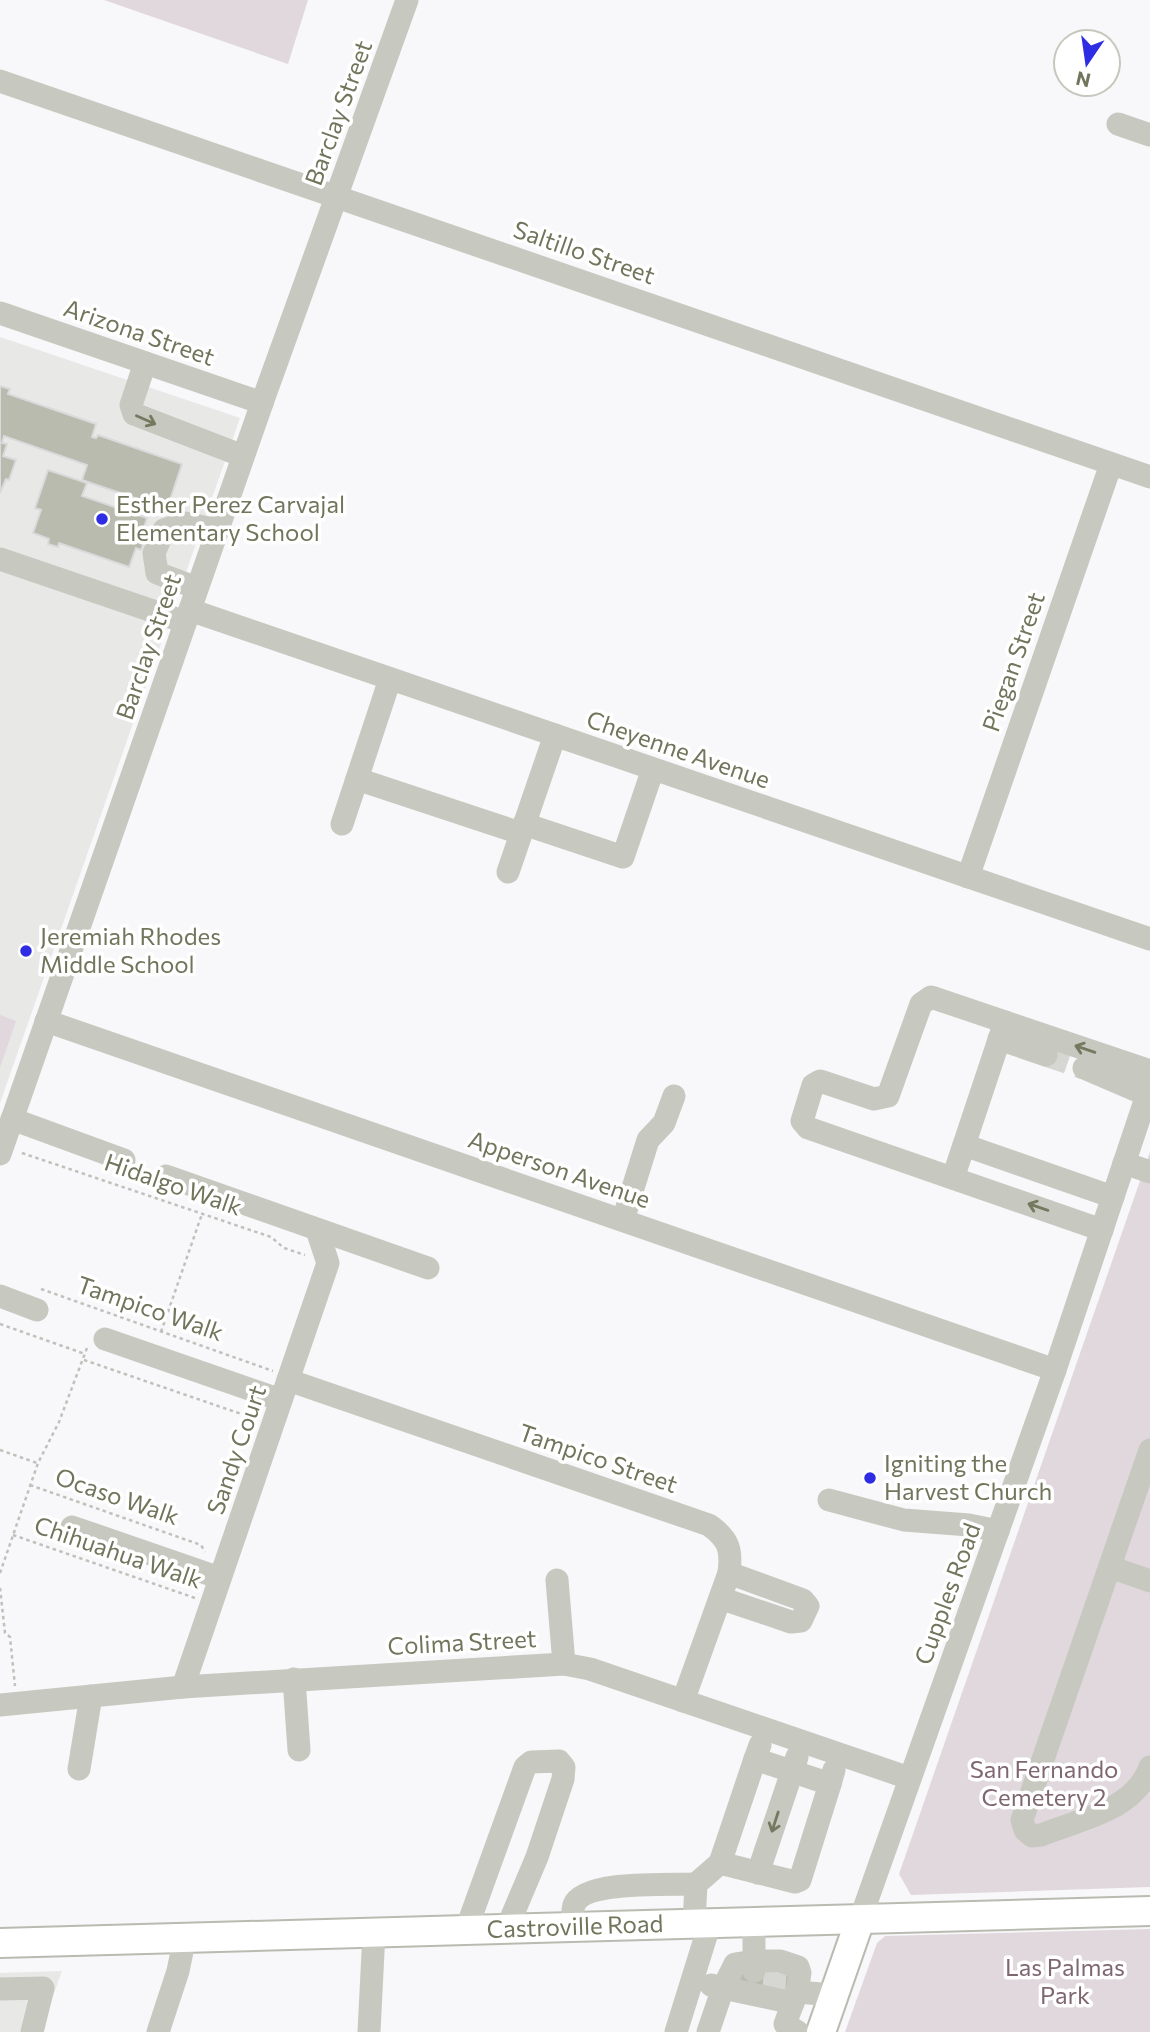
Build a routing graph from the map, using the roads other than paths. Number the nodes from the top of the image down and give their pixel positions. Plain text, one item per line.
1 (407, 0) edge
2 (0, 80) edge
3 (1118, 124) dead end
4 (1150, 135) edge
5 (338, 196) junction
6 (0, 313) edge
7 (145, 363) junction
8 (262, 403) junction
9 (243, 456) junction
10 (1111, 464) junction
11 (1150, 477) edge
12 (218, 530) junction
13 (0, 559) edge
14 (191, 607) junction
15 (390, 678) junction
16 (555, 735) junction
17 (653, 769) junction
18 (357, 779) junction
19 (342, 824) dead end
20 (522, 829) junction
21 (508, 872) dead end
22 (968, 877) junction
23 (1150, 939) edge
24 (46, 1021) junction
25 (1002, 1030) junction
26 (1046, 1055) tunnel mouth
27 (1084, 1068) tunnel mouth
28 (1150, 1071) edge
29 (1148, 1090) edge
30 (674, 1096) dead end
31 (12, 1119) junction
32 (964, 1144) junction
33 (1, 1150) edge
34 (124, 1160) dead end
35 (1124, 1163) junction
36 (1150, 1172) edge
37 (166, 1176) dead end
38 (953, 1178) junction
39 (1113, 1197) junction
40 (623, 1220) junction
41 (317, 1230) junction
42 (1102, 1230) junction
43 (428, 1268) dead end
44 (0, 1296) edge
45 (37, 1310) dead end
46 (97, 1335) road end
47 (1055, 1370) junction
48 (286, 1386) junction
49 (1150, 1450) edge
50 (829, 1500) dead end
51 (72, 1527) dead end
52 (998, 1531) junction
53 (1110, 1567) junction
54 (223, 1569) junction
55 (729, 1573) junction
56 (558, 1580) dead end
57 (1150, 1581) edge
58 (720, 1598) junction
59 (564, 1664) junction
60 (294, 1679) junction
61 (183, 1687) junction
62 (90, 1696) junction
63 (683, 1701) junction
64 (8, 1704) edge
65 (766, 1729) junction
66 (803, 1741) junction
67 (299, 1750) dead end
68 (840, 1753) junction
69 (755, 1759) junction
70 (79, 1769) dead end
71 (792, 1772) junction
72 (1149, 1772) edge
73 (909, 1778) junction
74 (830, 1784) junction
75 (720, 1863) junction
76 (758, 1873) junction
77 (695, 1884) junction
78 (1150, 1911) edge
79 (860, 1920) junction
80 (754, 1922) junction
81 (702, 1923) junction
82 (572, 1927) junction
83 (507, 1928) junction
84 (466, 1930) junction
85 (374, 1932) junction
86 (185, 1937) junction
87 (0, 1943) edge
88 (694, 1980) junction
89 (723, 1988) junction
90 (0, 1989) edge
91 (774, 1994) edge
92 (834, 1996) junction
93 (32, 2032) edge
94 (158, 2032) edge
95 (369, 2032) edge
96 (676, 2032) edge
97 (708, 2032) edge
98 (821, 2032) edge

1 - 5 street, Barclay Street
2 - 5 street, Saltillo Street
3 - 4 street
5 - 8 street, Barclay Street
5 - 10 street, Saltillo Street
6 - 7 street, Arizona Street
7 - 8 street, Arizona Street
7 -> 9 street
8 - 9 street, Barclay Street
9 - 12 street, Barclay Street
10 - 11 street, Saltillo Street
10 - 22 street, Piegan Street
12 - 14 street, Barclay Street
12 - 14 street
13 - 14 street
14 - 15 street, Cheyenne Avenue
14 - 24 street, Barclay Street
15 - 16 street, Cheyenne Avenue
15 - 18 street
16 - 17 street, Cheyenne Avenue
16 - 20 street
17 - 20 street
17 - 22 street, Cheyenne Avenue
18 - 19 street
18 - 20 street
20 - 21 street
22 - 23 street, Cheyenne Avenue
24 - 31 street, Barclay Street
24 - 40 street, Apperson Avenue
25 - 26 street
28 -> 25 street
25 - 32 street
25 - 38 street
27 - 29 street
29 - 35 street, Cupples Road
30 - 40 street
31 - 33 street, Barclay Street
31 - 34 street
32 - 38 street
32 - 39 street
35 - 36 street
35 - 39 street, Cupples Road
37 - 41 street
42 -> 38 street
39 - 42 street, Cupples Road
40 - 47 street, Apperson Avenue
41 - 43 street
41 - 48 street, Sandy Court
42 - 47 street, Cupples Road
44 - 45 street
46 - 48 street, Tampico Street
47 - 52 street, Cupples Road
48 - 54 street, Sandy Court
48 - 55 street, Tampico Street
49 - 53 street
50 - 52 street
51 - 54 street
52 - 73 street, Cupples Road
53 - 57 street
53 - 72 street
54 - 61 street, Sandy Court
55 - 58 street, Tampico Street
55 - 58 street
56 - 59 street
58 - 63 street, Tampico Street
59 - 60 street, Colima Street
59 - 63 street, Colima Street
60 - 61 street, Colima Street
60 - 67 street
61 - 62 street, Colima Street
62 - 64 street, Colima Street
62 - 70 street
63 - 65 street, Colima Street
65 - 66 street, Colima Street
65 - 69 street
66 - 68 street, Colima Street
66 - 71 street
68 - 73 street, Colima Street
68 - 74 street
69 - 71 street
69 - 75 street
71 - 74 street
71 -> 76 street
73 - 79 street, Cupples Road
74 - 76 street
75 - 76 street
75 - 77 street
77 - 81 street
77 - 82 street
78 - 79 main road, Castroville Road
79 - 80 main road, Castroville Road
79 - 92 main road
80 - 81 main road, Castroville Road
80 - 91 street
81 - 82 main road, Castroville Road
81 - 88 street
82 - 83 main road, Castroville Road
83 - 84 main road, Castroville Road
83 - 84 street
84 - 85 main road, Castroville Road
85 - 86 main road, Castroville Road
85 - 95 street
86 - 87 main road, Castroville Road
86 - 94 street
88 - 89 street
88 - 96 street
89 - 91 street
89 - 91 street
89 - 97 street
90 - 93 street
91 - 92 street
92 - 98 main road

